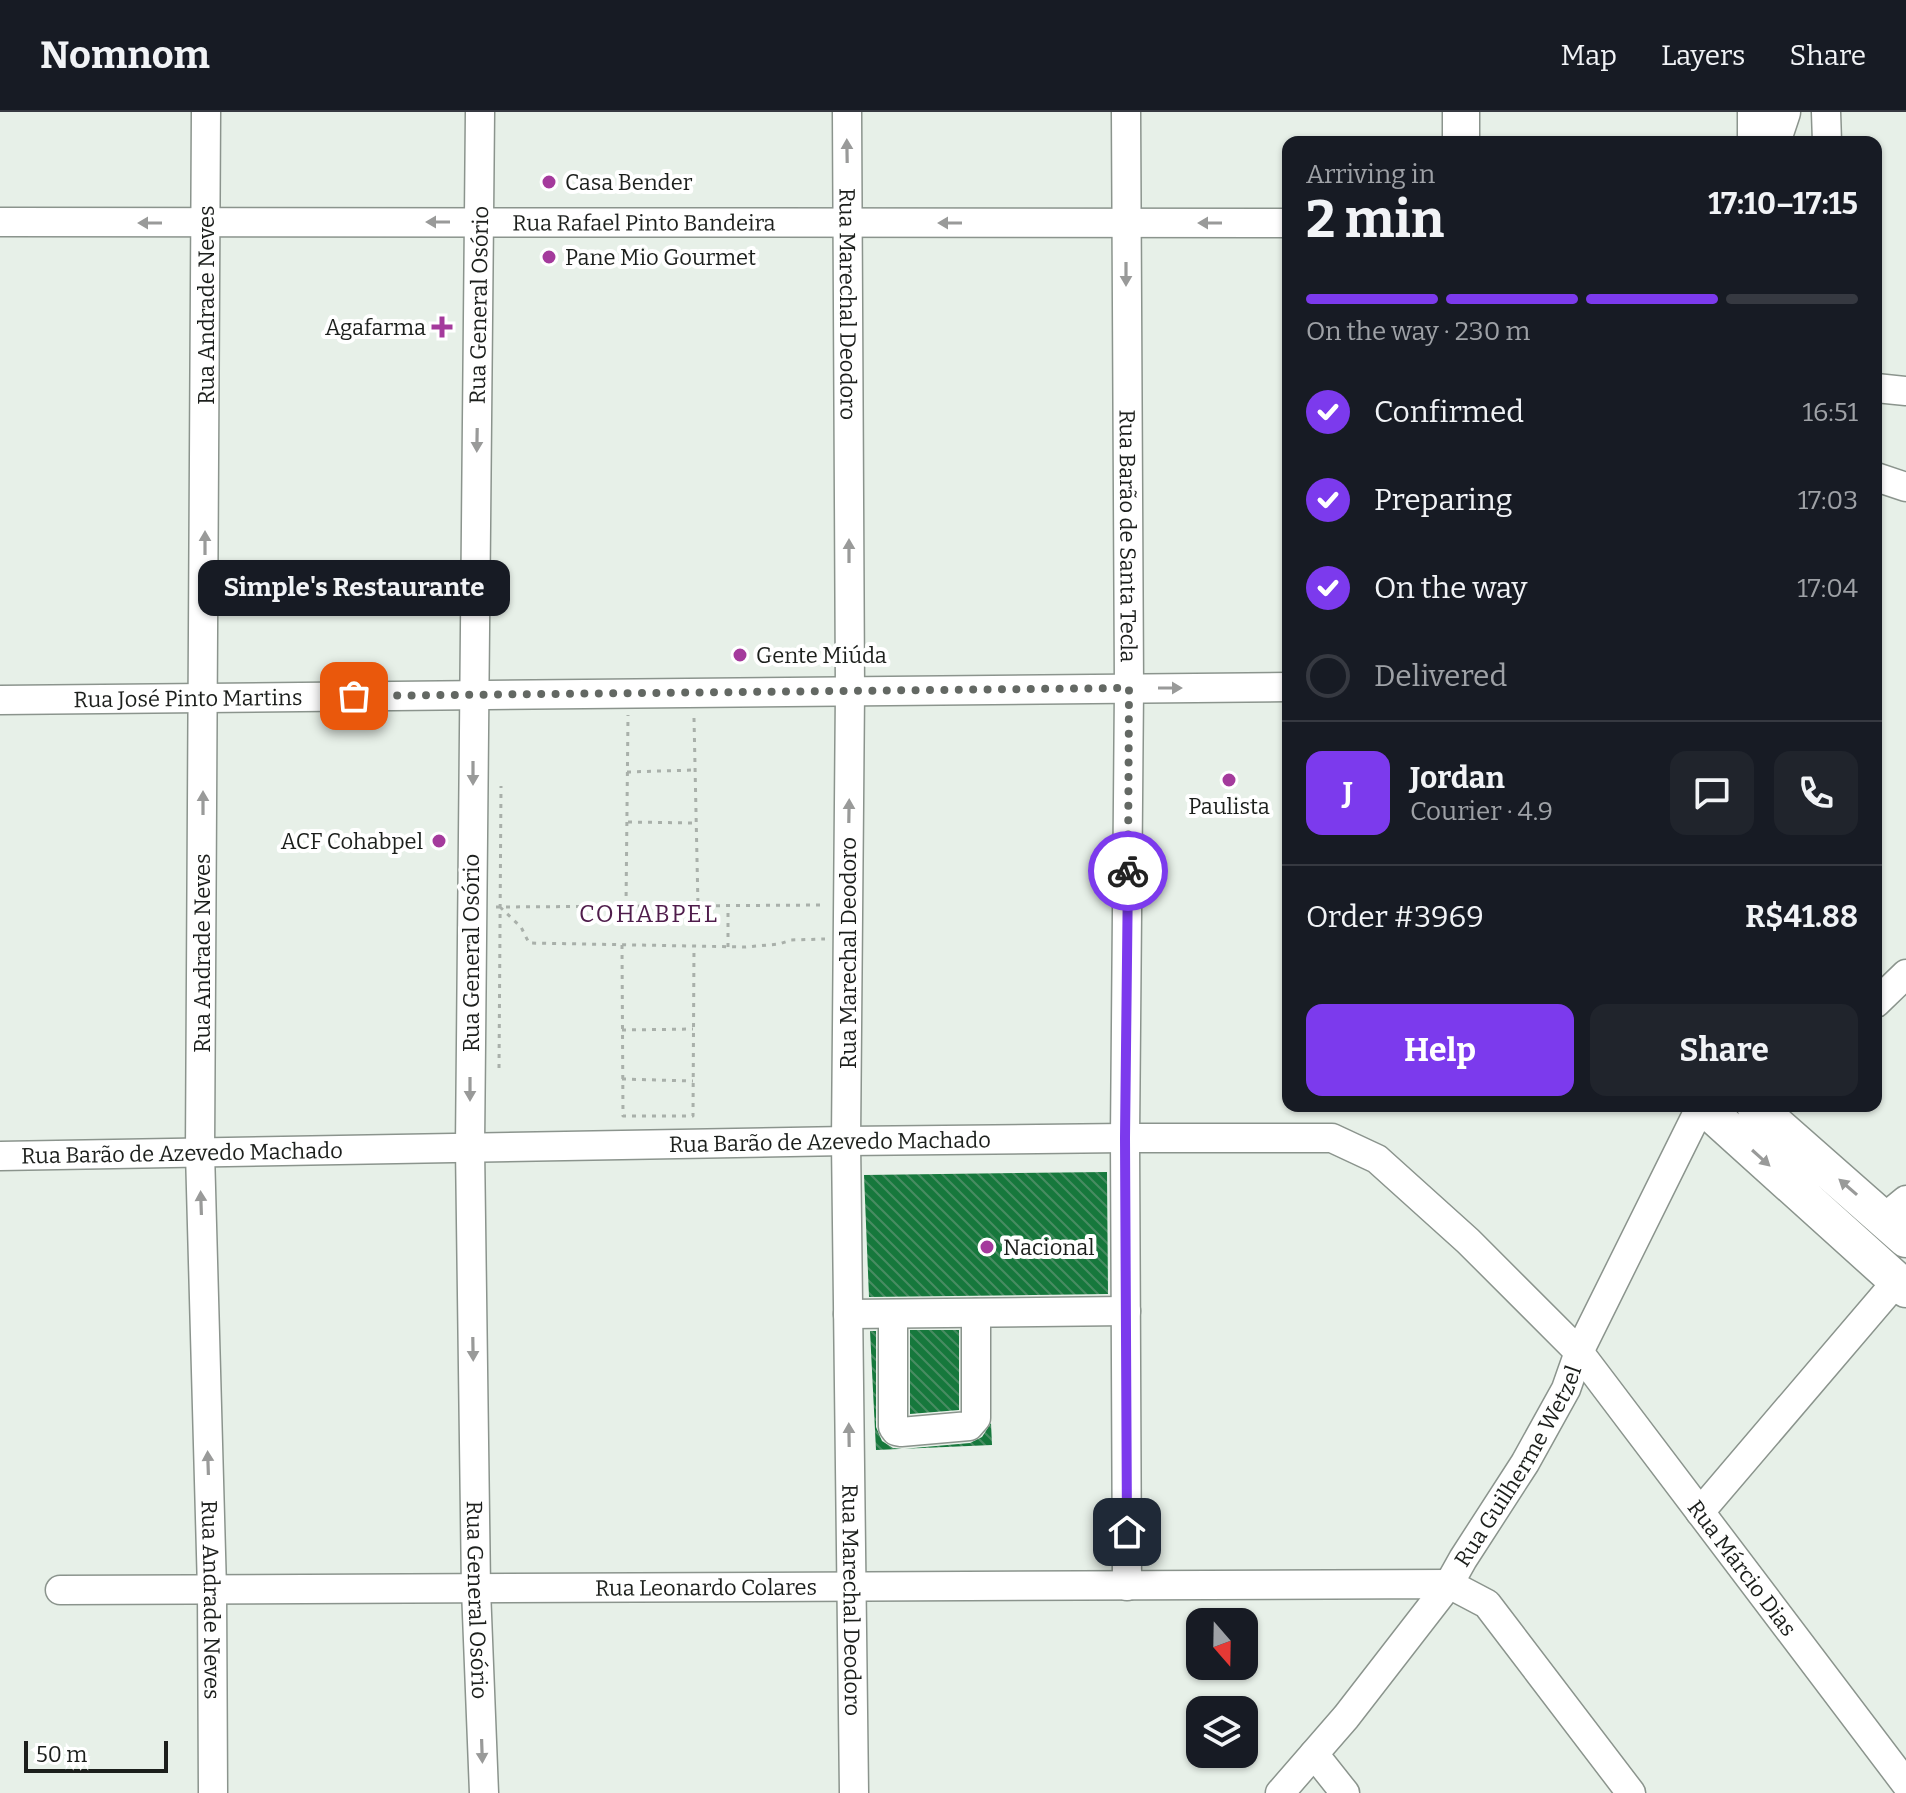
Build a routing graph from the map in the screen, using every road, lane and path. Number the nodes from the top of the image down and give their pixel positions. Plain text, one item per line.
1 (206, 112) edge
2 (480, 112) edge
3 (847, 112) edge
4 (1126, 112) edge
5 (1461, 112) edge
6 (1752, 112) edge
7 (1782, 112) edge
8 (1826, 112) edge
9 (1461, 136) edge
10 (1752, 136) edge
11 (1774, 136) edge
12 (1827, 136) edge
13 (0, 222) edge
14 (481, 222) junction
15 (1125, 222) junction
16 (207, 223) junction
17 (848, 223) junction
18 (1282, 223) edge
19 (1882, 389) edge
20 (1906, 391) edge
21 (1882, 479) edge
22 (1906, 487) edge
23 (1282, 687) edge
24 (1129, 688) junction
25 (850, 691) junction
26 (473, 695) junction
27 (204, 698) junction
28 (0, 700) edge
29 (628, 712) dead end
30 (694, 712) dead end
31 (695, 770) junction
32 (627, 772) junction
33 (501, 786) dead end
34 (627, 822) junction
35 (696, 823) junction
36 (829, 905) dead end
37 (626, 906) junction
38 (698, 906) junction
39 (728, 906) junction
40 (500, 907) junction
41 (829, 939) dead end
42 (622, 945) junction
43 (694, 946) junction
44 (728, 947) junction
45 (1906, 974) edge
46 (1882, 997) edge
47 (693, 1029) junction
48 (622, 1030) junction
49 (499, 1068) dead end
50 (622, 1079) junction
51 (693, 1081) junction
52 (1699, 1112) edge
53 (1709, 1112) edge
54 (1767, 1112) edge
55 (1125, 1138) junction
56 (846, 1141) junction
57 (470, 1147) junction
58 (200, 1152) junction
59 (0, 1156) edge
60 (1899, 1219) edge
61 (1901, 1285) edge
62 (1126, 1311) junction
63 (976, 1313) junction
64 (848, 1314) junction
65 (893, 1314) junction
66 (1579, 1352) junction
67 (1700, 1512) junction
68 (1449, 1584) junction
69 (1127, 1586) junction
70 (851, 1587) junction
71 (476, 1589) junction
72 (60, 1590) dead end
73 (212, 1590) junction
74 (1314, 1754) junction
75 (1906, 1784) edge
76 (213, 1793) edge
77 (484, 1793) edge
78 (854, 1793) edge
79 (1280, 1793) edge
80 (1345, 1793) edge
81 (1631, 1793) edge

1 - 16 street, Rua Andrade Neves
2 - 14 street, Rua General Osório
17 -> 3 street, Rua Marechal Deodoro
4 - 15 street, Rua Barão de Santa Tecla
5 - 9 main road
6 - 10 street
7 - 11 main road
8 - 12 street
16 -> 13 street, Rua Rafael Pinto Bandeira
14 -> 16 street, Rua Rafael Pinto Bandeira
14 - 17 street, Rua Rafael Pinto Bandeira
14 -> 26 street, Rua General Osório
15 -> 17 street, Rua Rafael Pinto Bandeira
18 -> 15 street, Rua Rafael Pinto Bandeira
15 -> 24 street, Rua Barão de Santa Tecla
27 -> 16 street, Rua Andrade Neves
25 -> 17 street, Rua Marechal Deodoro
19 - 20 street
21 - 22 street
24 -> 23 street, Rua José Pinto Martins
24 - 25 street, Rua José Pinto Martins
24 - 55 street, Rua Barão de Santa Tecla
25 - 26 street, Rua José Pinto Martins
56 -> 25 street, Rua Marechal Deodoro
26 - 27 street, Rua José Pinto Martins
26 -> 57 street, Rua General Osório
27 - 28 street, Rua José Pinto Martins
58 -> 27 street, Rua Andrade Neves
29 - 32 path
30 - 31 path
31 - 32 path
31 - 35 path
32 - 34 path
33 - 40 path
34 - 35 path
34 - 37 path
35 - 38 path
36 - 39 path
37 - 38 path
37 - 40 path
38 - 39 path
39 - 44 path
40 - 42 path
40 - 49 path
41 - 44 path
42 - 43 path
42 - 48 path
43 - 44 path
43 - 47 path
45 - 46 street
47 - 48 path
47 - 51 path
48 - 50 path
50 - 51 path
50 - 51 path
52 - 66 street, Rua Guilherme Wetzel
53 -> 61 main road
60 -> 54 main road
55 - 56 street, Rua Barão de Azevedo Machado
55 - 62 street, Rua Barão de Santa Tecla
55 - 66 street, Rua Barão de Azevedo Machado
56 - 57 street, Rua Barão de Azevedo Machado
56 - 64 street, Rua Marechal Deodoro
57 - 58 street, Rua Barão de Azevedo Machado
57 -> 71 street, Rua General Osório
58 - 59 street, Rua Barão de Azevedo Machado
73 -> 58 street, Rua Andrade Neves
61 - 67 street
62 - 63 street
62 - 69 street, Rua Barão de Santa Tecla
63 - 65 street
63 - 65 street
64 - 65 street
70 -> 64 street, Rua Marechal Deodoro
66 - 67 street, Rua Márcio Dias
66 - 68 street, Rua Guilherme Wetzel
67 - 75 street, Rua Márcio Dias
68 - 69 street, Rua Leonardo Colares
68 - 74 street, Rua Guilherme Wetzel
68 - 81 street
69 - 70 street, Rua Leonardo Colares
70 - 71 street, Rua Leonardo Colares
70 - 78 street, Rua Marechal Deodoro
71 - 73 street, Rua Leonardo Colares
71 -> 77 street, Rua General Osório
72 - 73 street, Rua Leonardo Colares
73 - 76 street, Rua Andrade Neves
74 - 79 street, Rua Guilherme Wetzel
74 - 80 street

